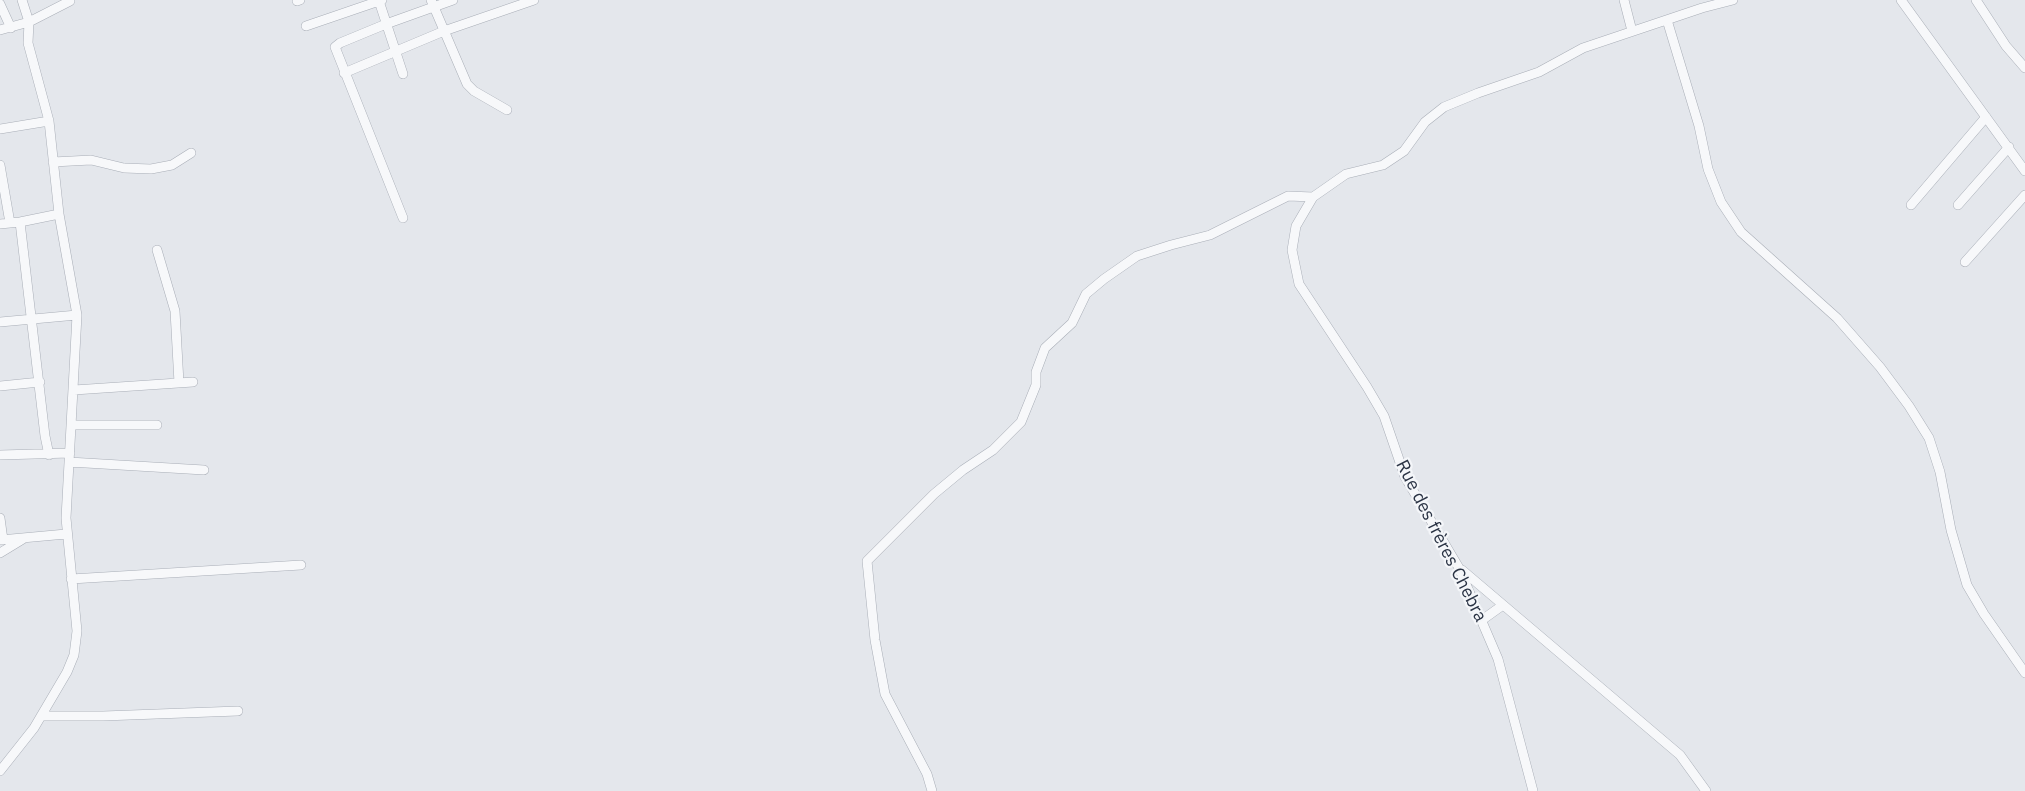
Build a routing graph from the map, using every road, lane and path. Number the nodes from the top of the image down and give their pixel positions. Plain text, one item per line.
1 (22, 0) edge
2 (453, 0) edge
3 (534, 0) edge
4 (1624, 0) edge
5 (1733, 0) edge
6 (1901, 0) edge
7 (1976, 0) edge
8 (70, 1) dead end
9 (380, 1) edge
10 (0, 4) edge
11 (432, 4) edge
12 (1667, 20) junction
13 (29, 22) junction
14 (386, 24) junction
15 (306, 26) dead end
16 (11, 28) junction
17 (0, 30) edge
18 (444, 31) junction
19 (1632, 31) junction
20 (396, 51) junction
21 (2025, 68) edge
22 (344, 73) junction
23 (403, 74) dead end
24 (507, 110) dead end
25 (1986, 117) junction
26 (49, 120) junction
27 (0, 129) edge
28 (2009, 147) junction
29 (190, 153) dead end
30 (53, 162) junction
31 (0, 165) edge
32 (2025, 171) edge
33 (2025, 195) edge
34 (1313, 197) junction
35 (1958, 205) dead end
36 (1912, 206) dead end
37 (59, 214) junction
38 (403, 218) dead end
39 (20, 222) junction
40 (10, 223) junction
41 (0, 224) edge
42 (157, 250) dead end
43 (1965, 262) dead end
44 (77, 315) junction
45 (31, 321) junction
46 (0, 322) edge
47 (40, 382) junction
48 (193, 382) dead end
49 (179, 383) junction
50 (0, 386) edge
51 (74, 390) junction
52 (72, 425) junction
53 (157, 425) dead end
54 (49, 455) junction
55 (0, 456) edge
56 (69, 458) junction
57 (204, 470) dead end
58 (0, 518) edge
59 (66, 534) junction
60 (26, 538) junction
61 (2, 540) edge
62 (0, 553) edge
63 (301, 565) dead end
64 (1459, 568) junction
65 (71, 579) junction
66 (1503, 605) junction
67 (1482, 620) junction
68 (2025, 673) edge
69 (238, 711) dead end
70 (41, 716) junction
71 (0, 771) edge
72 (932, 791) edge
73 (1533, 791) edge
74 (1706, 791) edge

1 - 13 street
2 - 11 street
3 - 18 street
4 - 19 street
5 - 12 street
6 - 25 street
7 - 21 street
8 - 13 street
9 - 14 street
9 - 15 street
10 - 16 street
11 - 14 street
11 - 18 street
12 - 19 street
12 - 68 street
13 - 16 street
13 - 26 street
14 - 20 street
14 - 22 street
16 - 17 street
18 - 20 street
18 - 24 street
19 - 34 street
20 - 22 street
20 - 23 street
22 - 38 street
25 - 28 street
25 - 36 street
26 - 27 street
26 - 30 street
28 - 32 street
28 - 35 street
29 - 30 street
30 - 37 street
31 - 40 street
33 - 43 street
34 - 64 street, Rue des frères Chebra
34 - 72 street
37 - 39 street
37 - 44 street
39 - 40 street
39 - 45 street
40 - 41 street
42 - 49 street
44 - 45 street
44 - 51 street
45 - 46 street
45 - 47 street
47 - 50 street
47 - 54 street
48 - 49 street
49 - 51 street
51 - 52 street
52 - 53 street
52 - 56 street
54 - 55 street
54 - 56 street
56 - 57 street
56 - 59 street
58 - 61 street
59 - 60 street
59 - 65 street
60 - 61 street
60 - 62 street
63 - 65 street
64 - 66 street
64 - 67 street, Rue des frères Chebra
65 - 70 street
66 - 67 street
66 - 74 street
67 - 73 street, Rue des frères Chebra
69 - 70 street
70 - 71 street

